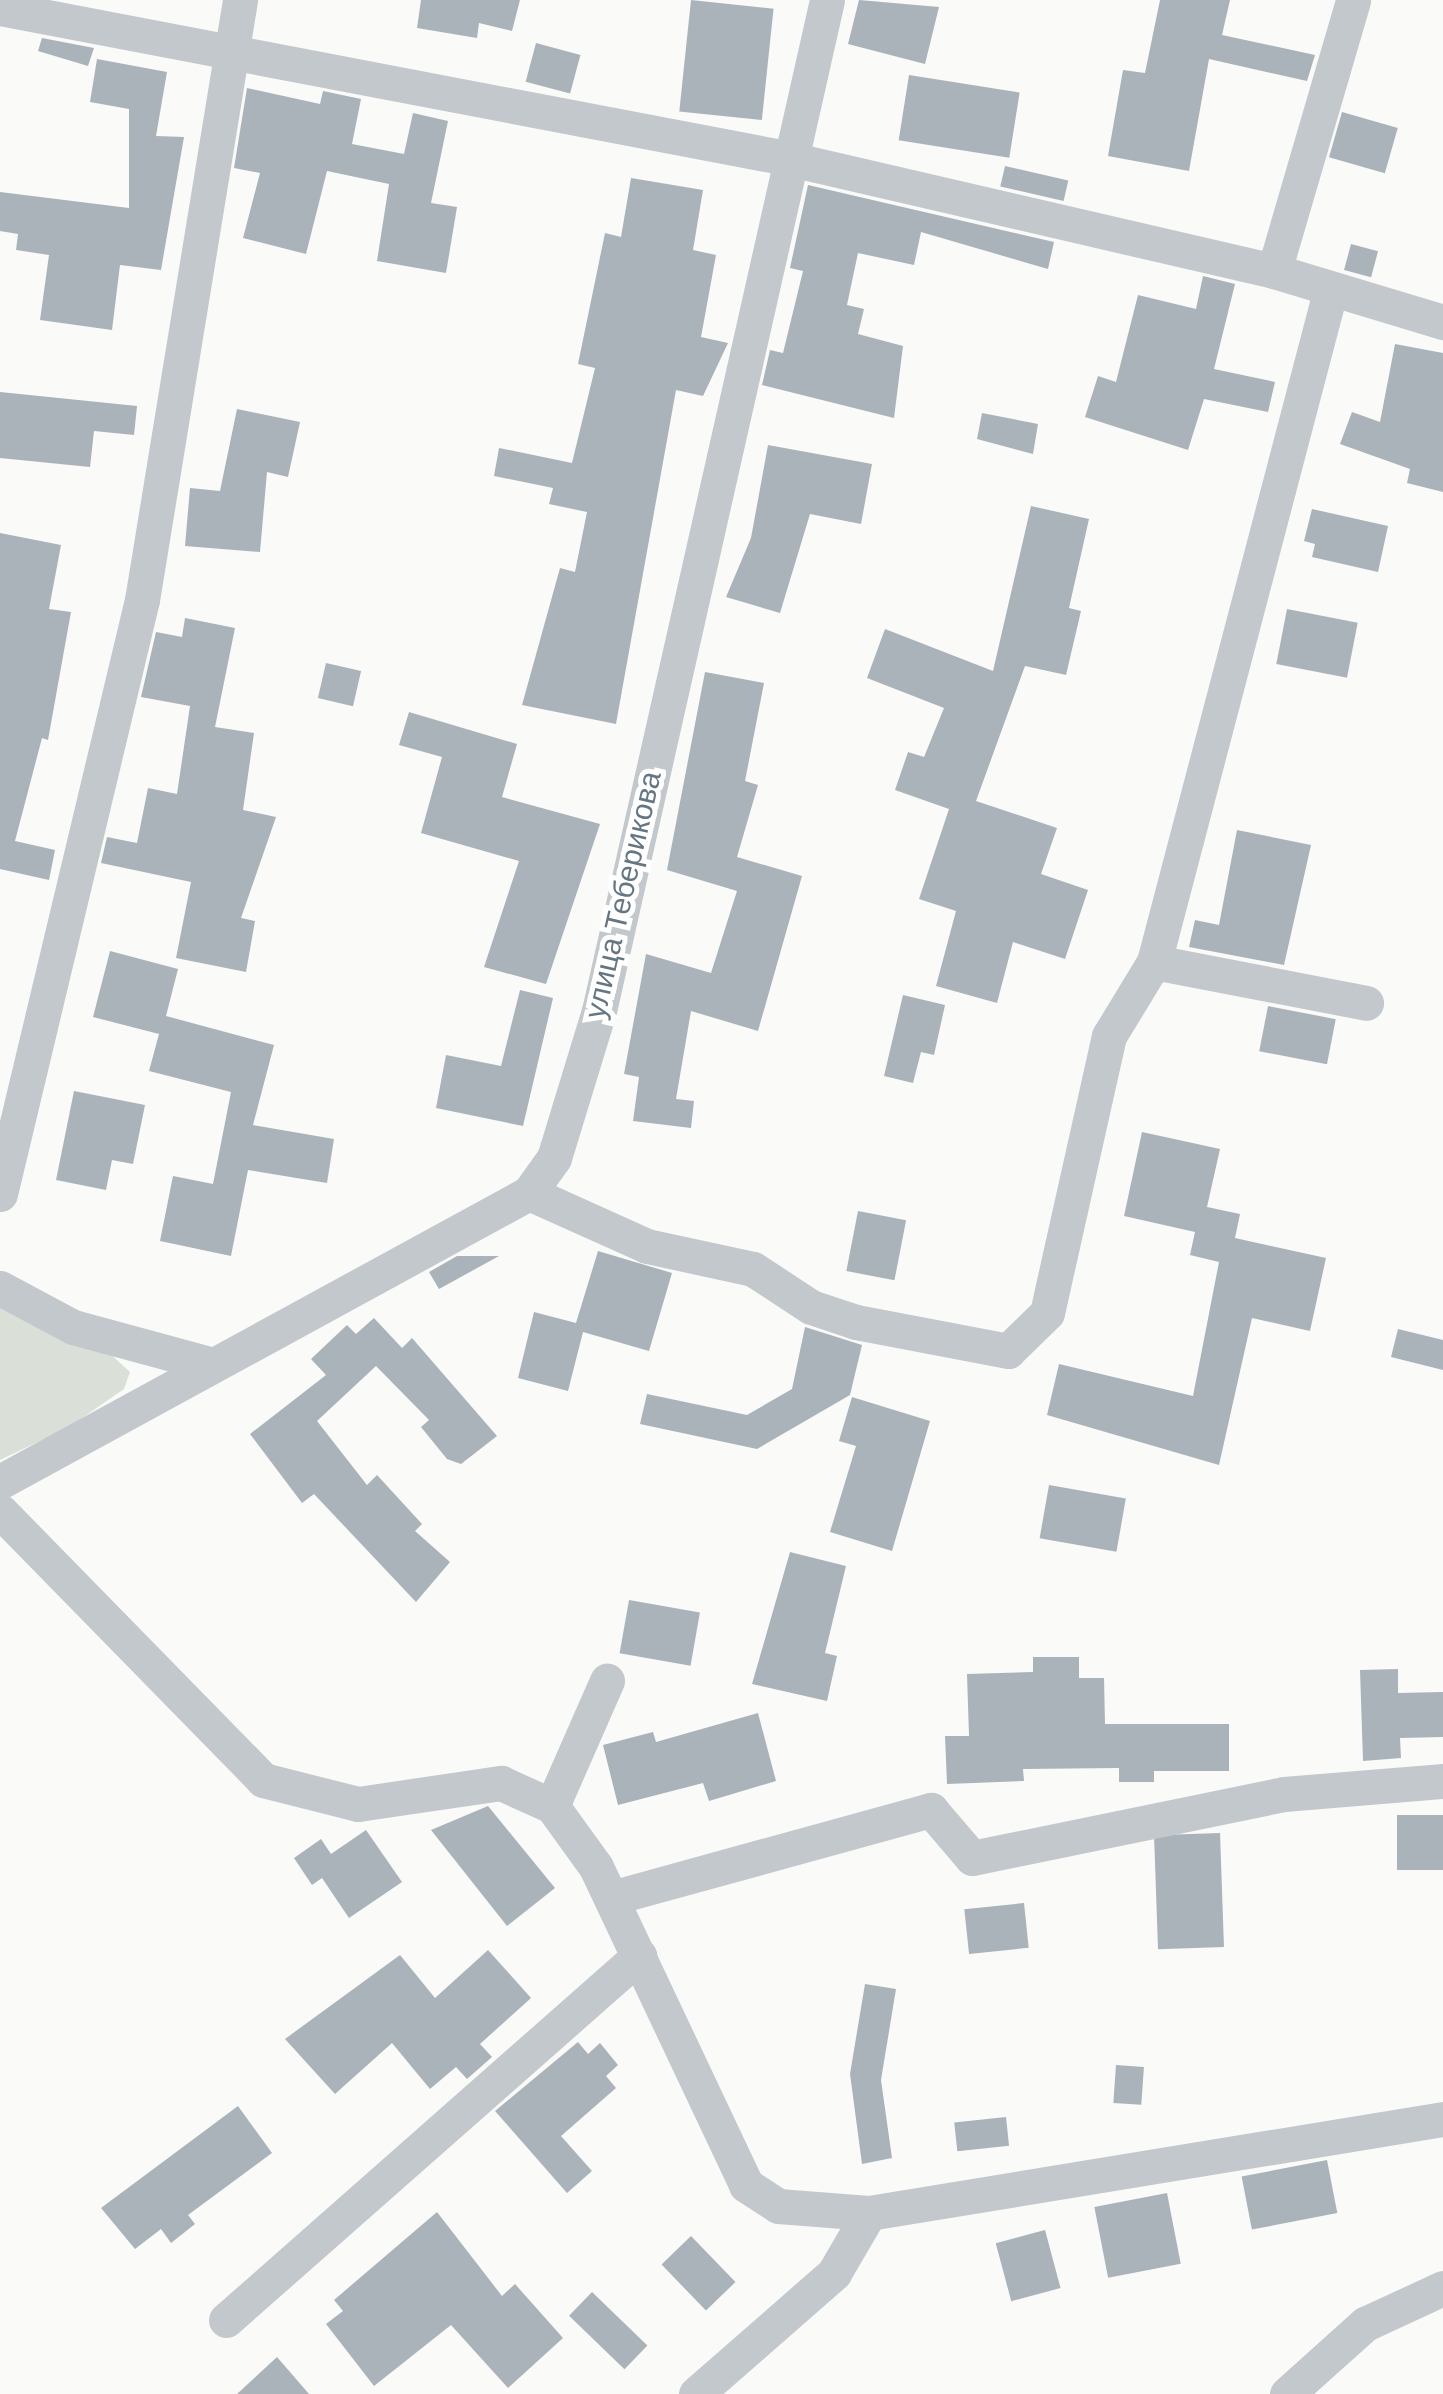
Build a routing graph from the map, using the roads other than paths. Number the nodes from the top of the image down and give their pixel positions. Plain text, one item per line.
1 (240, 0) edge
2 (827, 0) edge
3 (1353, 0) edge
4 (0, 8) edge
5 (224, 56) junction
6 (786, 158) junction
7 (1274, 271) junction
8 (1330, 292) junction
9 (1443, 322) edge
10 (1154, 962) junction
11 (1366, 1003) dead end
12 (529, 1193) junction
13 (0, 1194) edge
14 (0, 1288) edge
15 (209, 1364) junction
16 (0, 1482) edge
17 (0, 1511) edge
18 (606, 1680) dead end
19 (1443, 1781) edge
20 (552, 1806) junction
21 (611, 1898) junction
22 (640, 1956) junction
23 (1443, 2119) edge
24 (869, 2213) junction
25 (1443, 2288) edge
26 (226, 2320) dead end
27 (696, 2394) edge
28 (1287, 2394) edge

1 - 5 street
2 - 6 street, улица Теберикова
3 - 7 street
4 - 5 street
5 - 6 street
5 - 13 street
6 - 7 street
6 - 12 street, улица Теберикова
7 - 8 street
8 - 9 street
8 - 10 street
10 - 11 street
10 - 12 street
12 - 15 street, улица Теберикова
14 - 15 street
15 - 16 street, улица Теберикова
17 - 20 street
18 - 20 street
19 - 21 street
20 - 21 street
21 - 22 street
22 - 24 street
22 - 26 street
23 - 24 street
24 - 27 street
25 - 28 street

